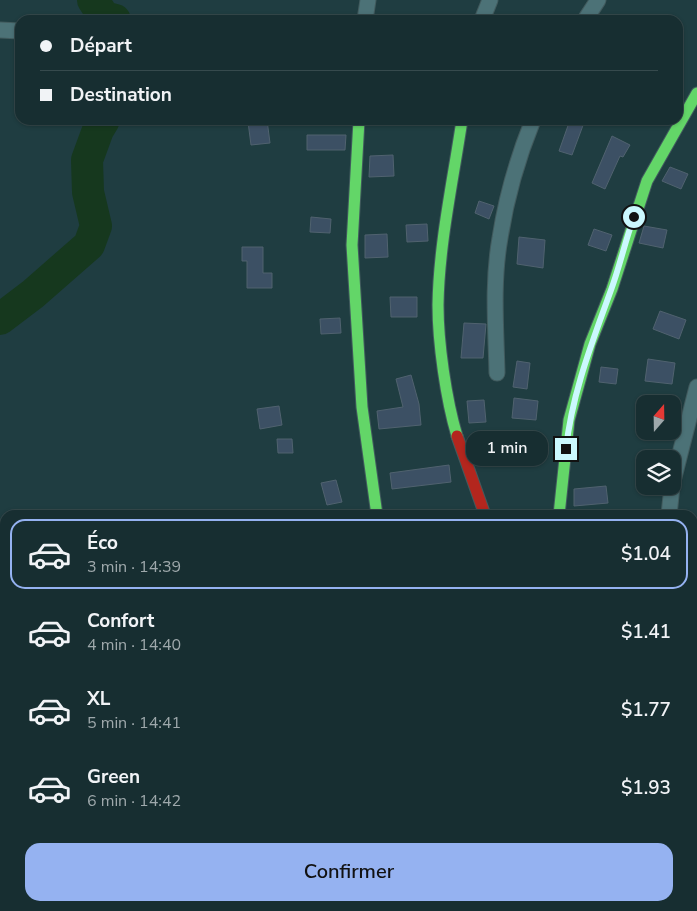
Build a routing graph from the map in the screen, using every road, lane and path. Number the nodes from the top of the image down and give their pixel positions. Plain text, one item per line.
1 (368, 0) edge
2 (490, 0) edge
3 (598, 0) edge
4 (366, 15) edge
5 (484, 15) edge
6 (588, 15) edge
7 (0, 30) edge
8 (15, 31) edge
9 (697, 93) edge
10 (683, 118) edge
11 (358, 125) edge
12 (461, 125) edge
13 (531, 125) edge
14 (679, 125) edge
15 (497, 373) dead end
16 (697, 387) edge
17 (681, 450) edge
18 (671, 495) edge
19 (376, 510) edge
20 (483, 510) edge
21 (560, 510) edge
22 (670, 510) edge

1 - 4 street
2 - 5 street
3 - 6 street
7 - 8 street
9 - 10 street
11 - 19 street
12 - 20 street
13 - 15 street
14 - 21 street
16 - 17 street
18 - 22 street

